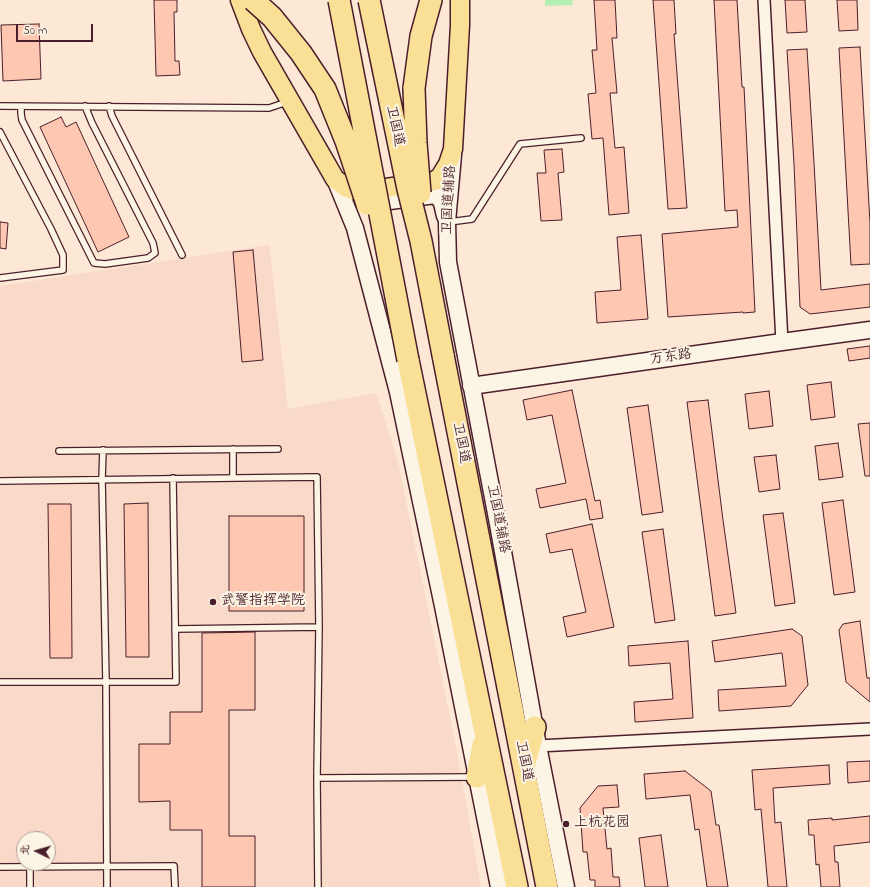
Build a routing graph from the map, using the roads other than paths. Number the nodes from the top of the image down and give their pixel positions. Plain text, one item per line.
1 (240, 0) edge
2 (253, 0) edge
3 (339, 0) edge
4 (369, 0) edge
5 (431, 0) edge
6 (460, 0) edge
7 (764, 0) edge
8 (289, 101) junction
9 (0, 106) edge
10 (21, 106) junction
11 (85, 106) junction
12 (109, 106) junction
13 (0, 132) edge
14 (581, 138) dead end
15 (453, 149) junction
16 (335, 179) junction
17 (447, 222) junction
18 (355, 228) junction
19 (421, 241) junction
20 (182, 255) dead end
21 (0, 278) edge
22 (394, 285) junction
23 (870, 330) edge
24 (782, 342) junction
25 (471, 386) junction
26 (233, 449) junction
27 (278, 449) dead end
28 (103, 450) junction
29 (59, 451) dead end
30 (173, 478) junction
31 (233, 478) junction
32 (102, 479) junction
33 (0, 481) edge
34 (319, 627) junction
35 (175, 629) junction
36 (0, 682) edge
37 (106, 682) junction
38 (870, 729) edge
39 (485, 734) junction
40 (536, 736) junction
41 (524, 767) junction
42 (477, 777) junction
43 (318, 778) junction
44 (500, 803) junction
45 (0, 866) edge
46 (16, 866) edge
47 (56, 866) edge
48 (107, 866) junction
49 (30, 871) edge
50 (30, 887) edge
51 (107, 887) edge
52 (174, 887) edge
53 (318, 887) edge
54 (499, 887) edge
55 (517, 887) edge
56 (548, 887) edge
57 (566, 887) edge

1 - 8 main road
2 - 22 highway, bridge
3 - 22 highway, bridge
4 - 19 highway, 卫国道, bridge
5 - 19 highway, bridge
6 - 15 main road
7 - 24 street
8 - 12 lane
8 - 16 main road
9 - 10 lane
10 - 11 lane
10 - 11 lane
11 - 12 lane
12 - 20 lane
13 - 21 lane
14 - 17 lane
15 - 16 main road
15 - 17 main road, 卫国道辅路
16 - 18 main road
17 - 18 main road
17 - 25 main road, 卫国道辅路
18 - 42 main road
19 - 41 highway, 卫国道, bridge
22 - 39 highway, bridge
23 - 24 main road, 万东路
24 - 25 main road, 万东路
25 - 40 main road, 卫国道辅路
26 - 27 lane
26 - 28 lane
26 - 31 lane
28 - 29 lane
28 - 32 lane
30 - 31 lane
30 - 32 lane
30 - 35 lane
31 - 34 lane
32 - 33 lane
32 - 37 lane
34 - 35 lane
34 - 43 lane
35 - 37 lane
36 - 37 lane
37 - 48 lane
38 - 40 street
39 - 42 highway
39 - 44 highway
40 - 41 highway
40 - 57 main road, 卫国道辅路
41 - 56 highway, 卫国道
42 - 43 lane
42 - 44 main road
42 - 54 main road
43 - 53 lane
44 - 55 highway
45 - 46 lane
47 - 48 lane
48 - 51 lane
48 - 52 lane
49 - 50 lane

